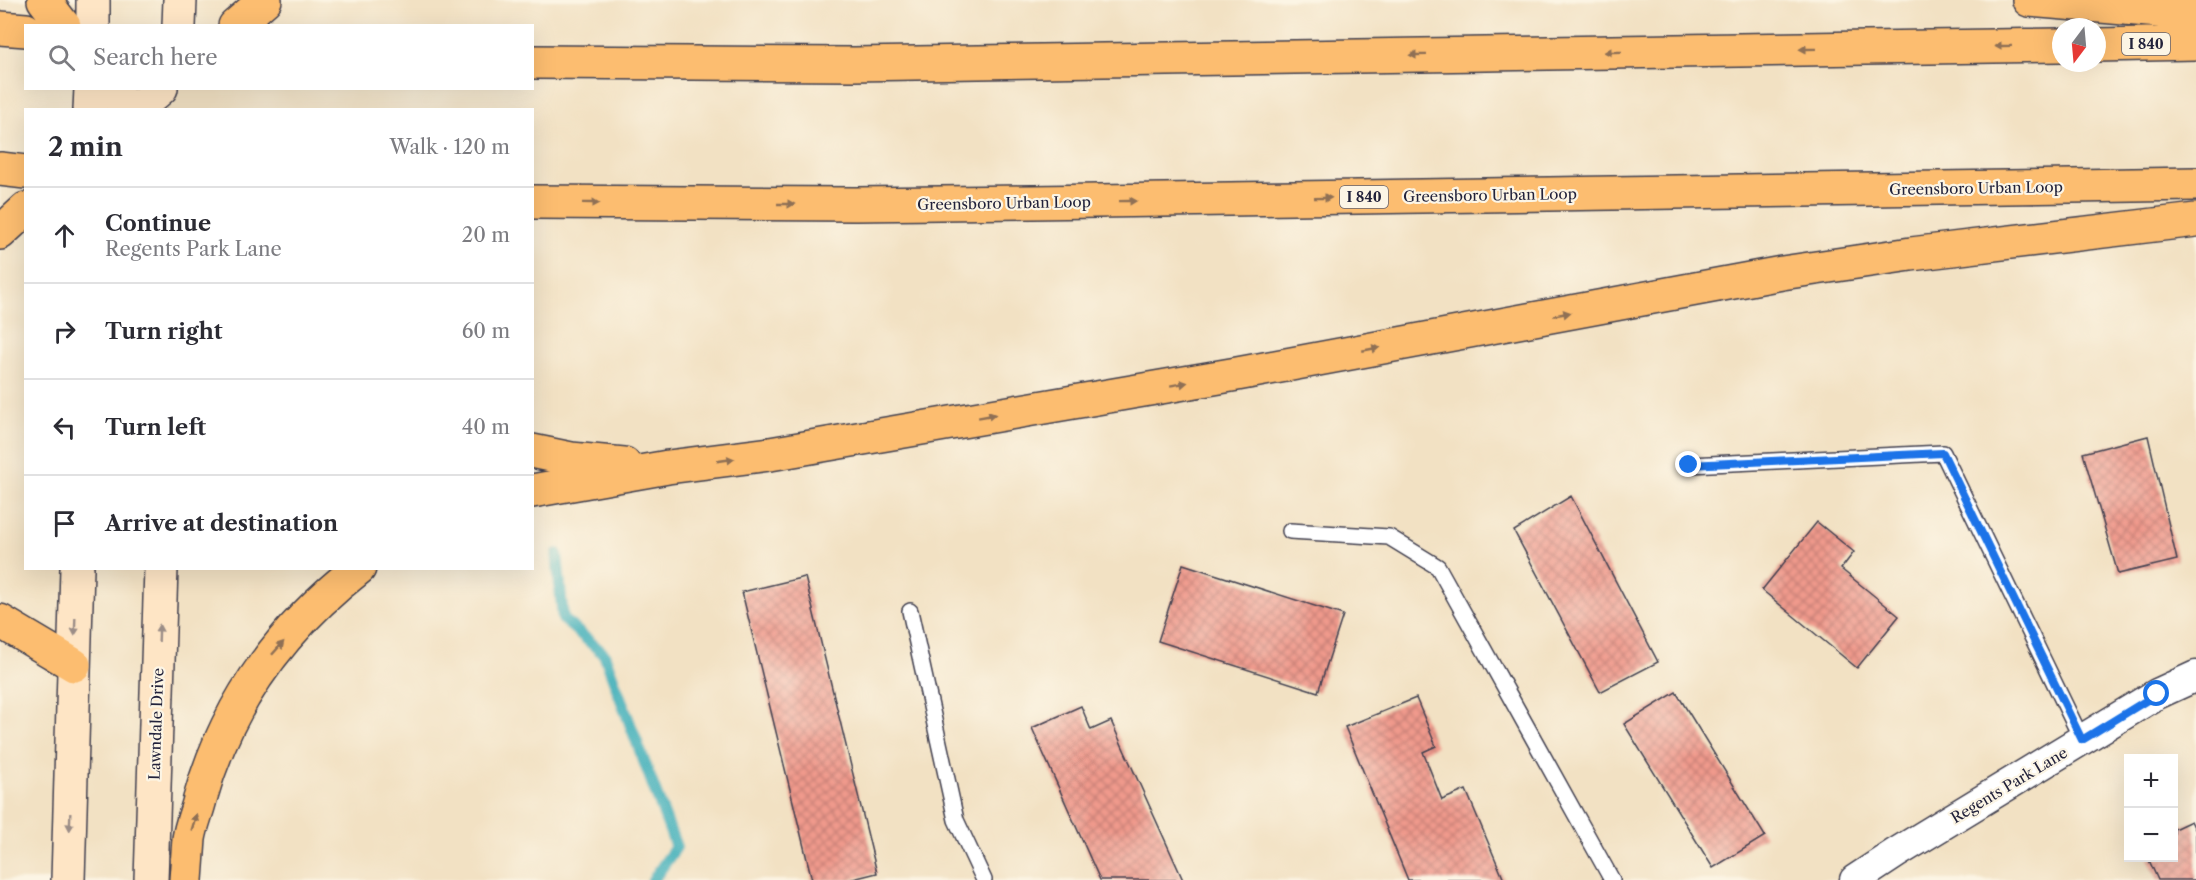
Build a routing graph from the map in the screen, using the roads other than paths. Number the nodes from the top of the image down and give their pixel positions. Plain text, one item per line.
1 (44, 0) edge
2 (93, 0) edge
3 (180, 0) edge
4 (265, 0) edge
5 (2029, 0) edge
6 (2196, 14) edge
7 (62, 24) edge
8 (93, 24) edge
9 (179, 24) edge
10 (237, 24) edge
11 (0, 28) edge
12 (24, 30) edge
13 (2196, 43) edge
14 (2052, 45) edge
15 (2106, 45) edge
16 (534, 62) edge
17 (91, 90) edge
18 (113, 90) edge
19 (159, 90) edge
20 (177, 90) edge
21 (90, 108) edge
22 (127, 108) edge
23 (138, 108) edge
24 (176, 108) edge
25 (0, 169) edge
26 (24, 172) edge
27 (2196, 184) edge
28 (534, 202) edge
29 (24, 211) edge
30 (2196, 220) edge
31 (0, 233) edge
32 (534, 451) edge
33 (1689, 465) dead end
34 (668, 467) junction
35 (534, 491) edge
36 (1290, 531) dead end
37 (77, 570) edge
38 (162, 570) edge
39 (357, 570) edge
40 (910, 611) dead end
41 (0, 621) edge
42 (74, 665) junction
43 (2196, 676) edge
44 (2082, 740) junction
45 (68, 880) edge
46 (151, 880) edge
47 (186, 880) edge
48 (984, 880) edge
49 (1612, 880) edge
50 (1855, 880) edge

1 - 7 highway
2 - 8 main road
3 - 9 main road
4 - 10 highway
5 - 6 highway
11 - 12 highway
13 - 15 highway, I 840
14 -> 16 highway
17 - 21 main road
18 - 22 main road
19 - 23 main road
20 - 24 main road
25 - 26 highway
28 -> 27 highway, Greensboro Urban Loop / I 840
29 - 31 highway
34 -> 30 highway
32 - 34 highway
33 - 44 lane
34 - 35 highway
36 - 49 lane
37 -> 42 main road
46 -> 38 main road, Lawndale Drive
47 -> 39 highway
40 - 48 lane
41 - 42 highway
42 -> 45 main road
43 - 44 street, Regents Park Lane
44 - 50 street, Regents Park Lane

